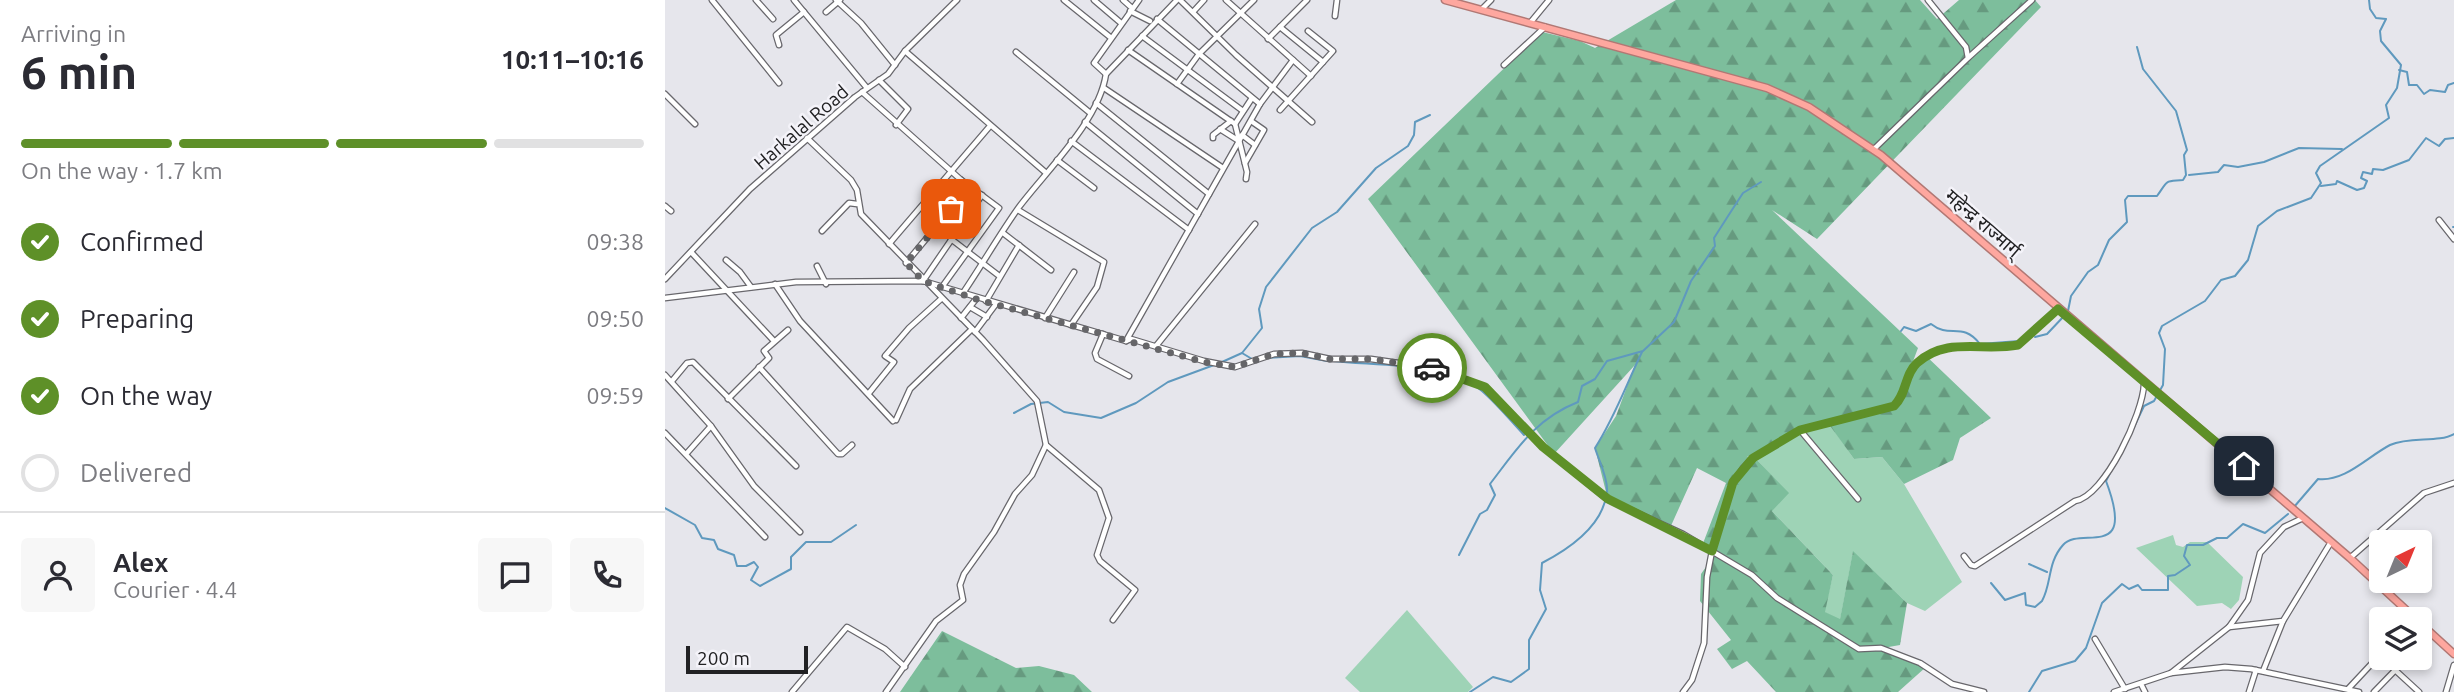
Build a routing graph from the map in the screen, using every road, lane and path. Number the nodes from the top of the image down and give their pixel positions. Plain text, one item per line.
1 (712, 0) edge
2 (756, 0) edge
3 (794, 0) edge
4 (957, 0) edge
5 (1064, 0) edge
6 (1079, 0) edge
7 (1094, 0) edge
8 (1123, 0) edge
9 (1139, 0) edge
10 (1176, 0) edge
11 (1204, 0) edge
12 (1226, 0) edge
13 (1254, 0) edge
14 (1307, 0) edge
15 (1337, 0) edge
16 (1445, 0) edge
17 (1491, 0) edge
18 (1549, 0) edge
19 (1928, 0) edge
20 (2032, 0) edge
21 (838, 1) edge
22 (1073, 7) junction
23 (1482, 9) junction
24 (1131, 10) junction
25 (804, 12) junction
26 (826, 12) dead end
27 (1193, 13) junction
28 (1238, 13) junction
29 (1335, 16) dead end
30 (773, 19) dead end
31 (1157, 19) junction
32 (1150, 21) dead end
33 (1121, 23) junction
34 (1530, 23) junction
35 (1280, 27) junction
36 (1545, 27) junction
37 (1308, 31) dead end
38 (1142, 36) junction
39 (1216, 36) junction
40 (1109, 37) junction
41 (1268, 39) junction
42 (779, 45) dead end
43 (1128, 50) junction
44 (905, 51) junction
45 (1016, 52) dead end
46 (1199, 54) junction
47 (1968, 58) junction
48 (1293, 60) junction
49 (1323, 62) junction
50 (895, 65) junction
51 (1504, 65) dead end
52 (1189, 71) junction
53 (1106, 74) junction
54 (1311, 76) junction
55 (879, 80) junction
56 (779, 83) dead end
57 (1177, 84) junction
58 (1104, 88) junction
59 (1272, 88) junction
60 (865, 90) junction
61 (665, 94) edge
62 (1252, 98) junction
63 (1288, 101) junction
64 (1096, 103) junction
65 (1260, 104) junction
66 (1280, 110) dead end
67 (1243, 111) junction
68 (1089, 112) junction
69 (1251, 121) junction
70 (1085, 122) junction
71 (1233, 122) junction
72 (1312, 122) dead end
73 (695, 124) dead end
74 (896, 125) junction
75 (990, 126) junction
76 (1220, 129) junction
77 (807, 138) junction
78 (1213, 138) dead end
79 (1241, 138) junction
80 (1071, 141) junction
81 (1255, 145) junction
82 (1873, 150) junction
83 (1057, 160) junction
84 (1245, 163) junction
85 (1223, 168) junction
86 (1045, 172) junction
87 (953, 173) junction
88 (961, 179) junction
89 (1246, 179) dead end
90 (1094, 188) dead end
91 (1209, 194) junction
92 (982, 195) junction
93 (857, 204) junction
94 (665, 206) edge
95 (1018, 209) junction
96 (671, 211) dead end
97 (1198, 214) junction
98 (2439, 220) dead end
99 (1255, 224) dead end
100 (1189, 230) junction
101 (822, 231) dead end
102 (1003, 233) junction
103 (951, 239) junction
104 (2454, 239) edge
105 (889, 244) junction
106 (1019, 244) junction
107 (691, 252) junction
108 (968, 252) junction
109 (726, 260) dead end
110 (906, 263) junction
111 (983, 263) junction
112 (817, 266) dead end
113 (1051, 270) dead end
114 (1074, 272) dead end
115 (999, 275) junction
116 (665, 279) edge
117 (923, 281) junction
118 (775, 284) junction
119 (826, 284) junction
120 (751, 287) junction
121 (942, 287) junction
122 (729, 292) junction
123 (963, 292) junction
124 (665, 298) edge
125 (941, 299) junction
126 (976, 299) junction
127 (986, 301) junction
128 (996, 304) junction
129 (970, 307) junction
130 (2058, 309) junction
131 (987, 317) junction
132 (961, 318) junction
133 (1045, 318) junction
134 (1071, 325) junction
135 (788, 330) dead end
136 (973, 330) junction
137 (1103, 334) junction
138 (774, 341) junction
139 (1126, 341) junction
140 (1156, 346) junction
141 (759, 367) junction
142 (665, 375) edge
143 (1129, 376) dead end
144 (672, 382) junction
145 (2147, 385) junction
146 (869, 393) dead end
147 (728, 399) junction
148 (711, 426) junction
149 (1800, 430) junction
150 (665, 433) edge
151 (852, 445) dead end
152 (1046, 445) junction
153 (687, 453) junction
154 (796, 466) dead end
155 (2454, 483) edge
156 (1858, 499) dead end
157 (2303, 518) junction
158 (800, 532) dead end
159 (765, 537) dead end
160 (2331, 542) junction
161 (1712, 551) junction
162 (1964, 556) dead end
163 (2350, 558) junction
164 (2404, 607) edge
165 (1113, 620) dead end
166 (2283, 621) junction
167 (2229, 627) junction
168 (2432, 634) edge
169 (2095, 639) dead end
170 (2454, 654) edge
171 (2454, 666) edge
172 (905, 667) junction
173 (2369, 667) edge
174 (2256, 670) junction
175 (2395, 670) joint
176 (2263, 671) junction
177 (2171, 673) junction
178 (2141, 684) junction
179 (2348, 689) junction
180 (2125, 690) junction
181 (792, 692) edge
182 (885, 692) edge
183 (1683, 692) edge
184 (1984, 692) edge
185 (2114, 692) edge
186 (2145, 692) edge
187 (2249, 692) edge
188 (2359, 692) edge
189 (2374, 692) edge
190 (2419, 692) edge
191 (2446, 692) edge

1 - 56 street
2 - 30 street
3 - 25 street
4 - 44 street, Harkalal Road
5 - 22 street
6 - 22 street
7 - 33 street
8 - 24 street
9 - 24 street
10 - 27 street
10 - 31 street
11 - 27 street
12 - 28 street
13 - 28 street
14 - 35 street
15 - 29 street
16 - 23 highway, महेन्द्र राज्मार्ग्
17 - 23 street
18 - 34 street
19 - 47 street
20 - 47 street
21 - 26 street
21 - 50 street
22 - 40 street
23 - 34 highway, महेन्द्र राज्मार्ग्
24 - 32 street
24 - 33 street
25 - 42 street
25 - 60 street
27 - 39 street
28 - 39 street
28 - 41 street
31 - 38 street
31 - 46 street
33 - 40 street
34 - 36 highway, महेन्द्र राज्मार्ग्
35 - 41 street
35 - 49 street
36 - 51 street
36 - 82 highway, महेन्द्र राज्मार्ग्
37 - 49 street
38 - 43 street
38 - 52 street
39 - 46 street
39 - 59 street
40 - 53 street
41 - 48 street
43 - 53 street
43 - 57 street
44 - 50 street, Harkalal Road
44 - 75 street
45 - 68 street
46 - 52 street
46 - 62 street
47 - 82 street
48 - 54 street
48 - 59 street
49 - 54 street
50 - 55 street, Harkalal Road
52 - 57 street
52 - 67 street
53 - 58 street
54 - 63 street
55 - 60 street, Harkalal Road
55 - 74 street
57 - 71 street
58 - 64 street
58 - 85 street
59 - 63 street
59 - 65 street
60 - 74 street
60 - 77 street, Harkalal Road
61 - 73 street
62 - 65 street
62 - 67 street
63 - 66 street
63 - 72 street
64 - 68 street
64 - 91 street
65 - 69 street
67 - 71 street
68 - 70 street
69 - 79 street
69 - 81 street
70 - 80 street
70 - 97 street
71 - 76 street
71 - 79 street
74 - 87 street
75 - 86 street
75 - 87 street
76 - 78 street
76 - 79 street
77 - 93 street
77 - 107 street, Harkalal Road
79 - 81 street
79 - 84 street
79 - 85 street
80 - 83 street
80 - 100 street
81 - 84 street
82 - 130 highway, महेन्द्र राज्मार्ग्
83 - 86 street
83 - 90 street
84 - 89 street
85 - 91 street
86 - 95 street
87 - 88 street
87 - 105 street
88 - 92 street
88 - 110 street
91 - 97 street
92 - 103 street
92 - 108 street
93 - 101 street
93 - 105 street
94 - 96 street
95 - 102 street
95 - 134 street
97 - 100 street
98 - 104 street
99 - 140 street
100 - 139 street
102 - 106 street
102 - 111 street
103 - 108 street
103 - 117 street
105 - 110 street
106 - 113 street
106 - 115 street
107 - 116 street, Harkalal Road
107 - 122 street
108 - 111 street
108 - 121 street
109 - 120 street
110 - 117 street
111 - 115 street
111 - 123 street
112 - 119 street
114 - 133 street
115 - 127 street
117 - 119 street
117 - 121 street
117 - 125 street
118 - 119 street
118 - 120 street
118 - 136 street
120 - 122 street
121 - 123 street
122 - 124 street
122 - 138 street
123 - 126 street
125 - 132 street
125 - 146 street
126 - 127 street
126 - 129 street
127 - 128 street
128 - 131 street
128 - 133 street
129 - 131 street
129 - 132 street
130 - 145 highway, महेन्द्र राज्मार्ग्
130 - 149 street
131 - 136 street
132 - 136 street
133 - 134 street
134 - 137 street
135 - 138 street
136 - 152 street
137 - 139 street
137 - 143 street
138 - 141 street
139 - 140 street
140 - 161 street
141 - 147 street
141 - 151 street
142 - 144 street
144 - 147 street
144 - 148 street
145 - 157 highway, महेन्द्र राज्मार्ग्
145 - 162 street
147 - 154 street
148 - 153 street
148 - 158 street
149 - 156 street
149 - 161 street
150 - 153 street
152 - 165 street
152 - 172 street
153 - 159 street
155 - 163 street
157 - 160 highway, महेन्द्र राज्मार्ग्
157 - 167 street
160 - 163 highway, महेन्द्र राज्मार्ग्
160 - 166 street
161 - 183 street
161 - 184 street
163 - 164 highway, महेन्द्र राज्मार्ग्
166 - 167 street
166 - 176 street
167 - 177 street
168 - 170 highway, महेन्द्र राज्मार्ग्
169 - 180 street
171 - 191 street
172 - 181 street
172 - 182 street
173 - 179 street
174 - 176 street
174 - 177 street
174 - 187 street
175 - 189 street
175 - 190 street
176 - 179 street
177 - 178 street
178 - 180 street
178 - 186 street
179 - 188 street
180 - 185 street

